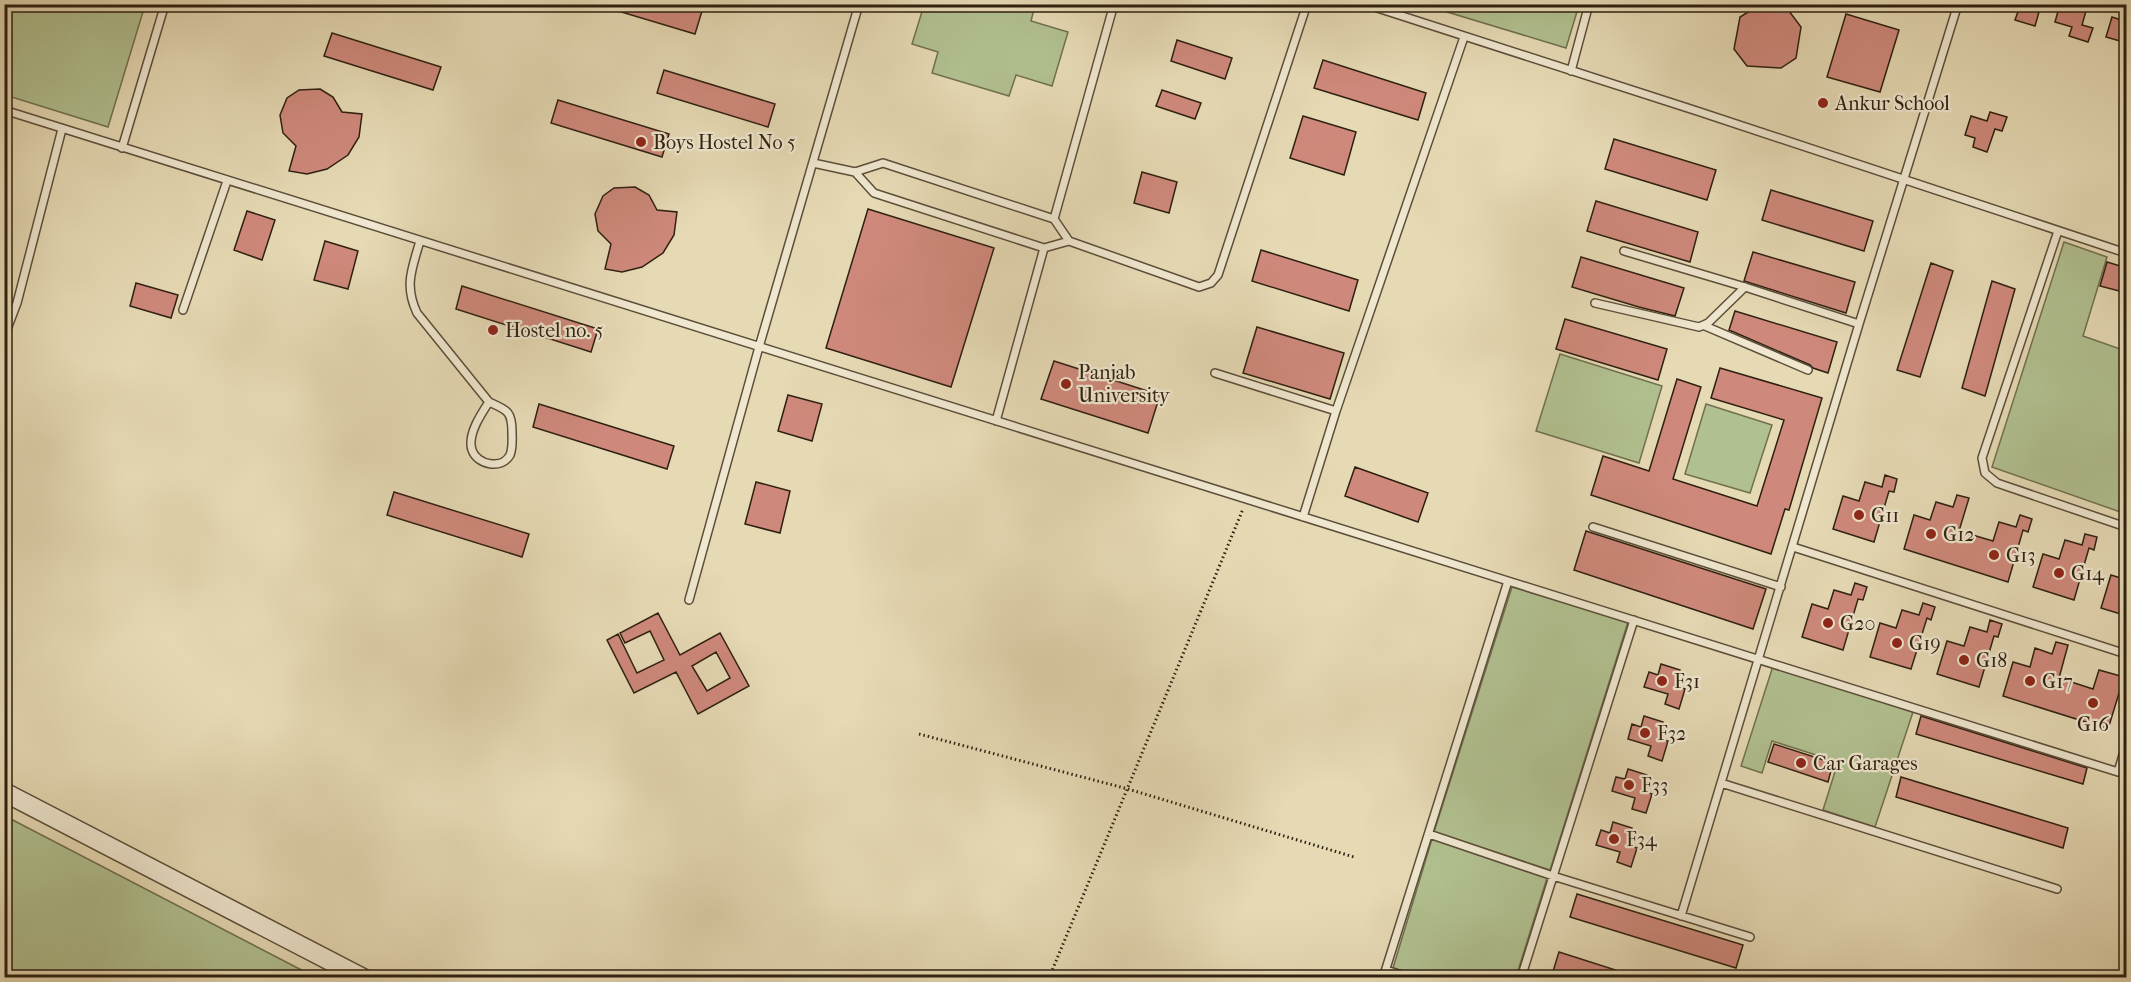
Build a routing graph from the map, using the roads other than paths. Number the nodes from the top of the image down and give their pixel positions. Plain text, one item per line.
1 (165, 4) edge
2 (859, 4) edge
3 (1114, 4) edge
4 (1307, 4) edge
5 (1365, 4) edge
6 (1589, 4) edge
7 (1958, 4) edge
8 (1464, 37) junction
9 (1570, 71) junction
10 (4, 110) edge
11 (62, 129) junction
12 (122, 148) junction
13 (813, 163) junction
14 (855, 172) junction
15 (227, 180) junction
16 (1904, 180) junction
17 (1054, 219) junction
18 (2058, 231) junction
19 (420, 241) junction
20 (1069, 241) junction
21 (1044, 248) junction
22 (1624, 251) dead end
23 (2127, 253) edge
24 (1745, 286) junction
25 (1595, 303) dead end
26 (183, 310) dead end
27 (1859, 324) junction
28 (1705, 326) junction
29 (4, 337) edge
30 (759, 347) junction
31 (1808, 370) dead end
32 (1215, 373) dead end
33 (489, 402) junction
34 (1336, 411) junction
35 (996, 421) junction
36 (1303, 517) junction
37 (1593, 527) dead end
38 (2127, 527) edge
39 (1793, 547) junction
40 (1508, 581) junction
41 (1781, 586) junction
42 (689, 600) dead end
43 (1634, 620) junction
44 (2127, 654) edge
45 (1759, 659) junction
46 (2127, 745) edge
47 (1721, 783) junction
48 (4, 792) edge
49 (1429, 834) junction
50 (1553, 876) junction
51 (2057, 890) dead end
52 (1681, 916) junction
53 (1750, 937) dead end
54 (1385, 974) edge
55 (363, 978) edge
56 (1411, 978) edge
57 (1521, 978) edge

1 - 12 lane
2 - 13 lane
3 - 17 lane
4 - 20 lane
5 - 8 lane
6 - 9 lane
7 - 16 lane
8 - 9 lane
8 - 34 lane
9 - 16 lane
10 - 11 lane
11 - 12 lane
11 - 29 lane
12 - 15 lane
13 - 14 lane
13 - 30 lane
14 - 17 lane
14 - 21 lane
15 - 19 lane
15 - 26 lane
16 - 18 lane
16 - 27 lane
17 - 20 lane
18 - 23 lane
18 - 38 lane
19 - 30 lane
19 - 33 lane
20 - 21 lane
21 - 35 lane
22 - 24 lane
24 - 27 lane
24 - 28 lane
25 - 28 lane
27 - 39 lane
28 - 31 lane
30 - 35 lane
30 - 42 lane
32 - 34 lane
33 - 33 lane
34 - 36 lane
35 - 36 lane
36 - 40 lane
37 - 41 lane
39 - 41 lane
39 - 44 lane
40 - 43 lane
40 - 49 lane
41 - 45 lane
43 - 45 lane
43 - 50 lane
45 - 46 lane
45 - 47 lane
47 - 51 lane
47 - 52 lane
48 - 55 street
49 - 50 lane
49 - 54 lane
50 - 52 lane
50 - 57 lane
52 - 53 lane
54 - 56 lane

